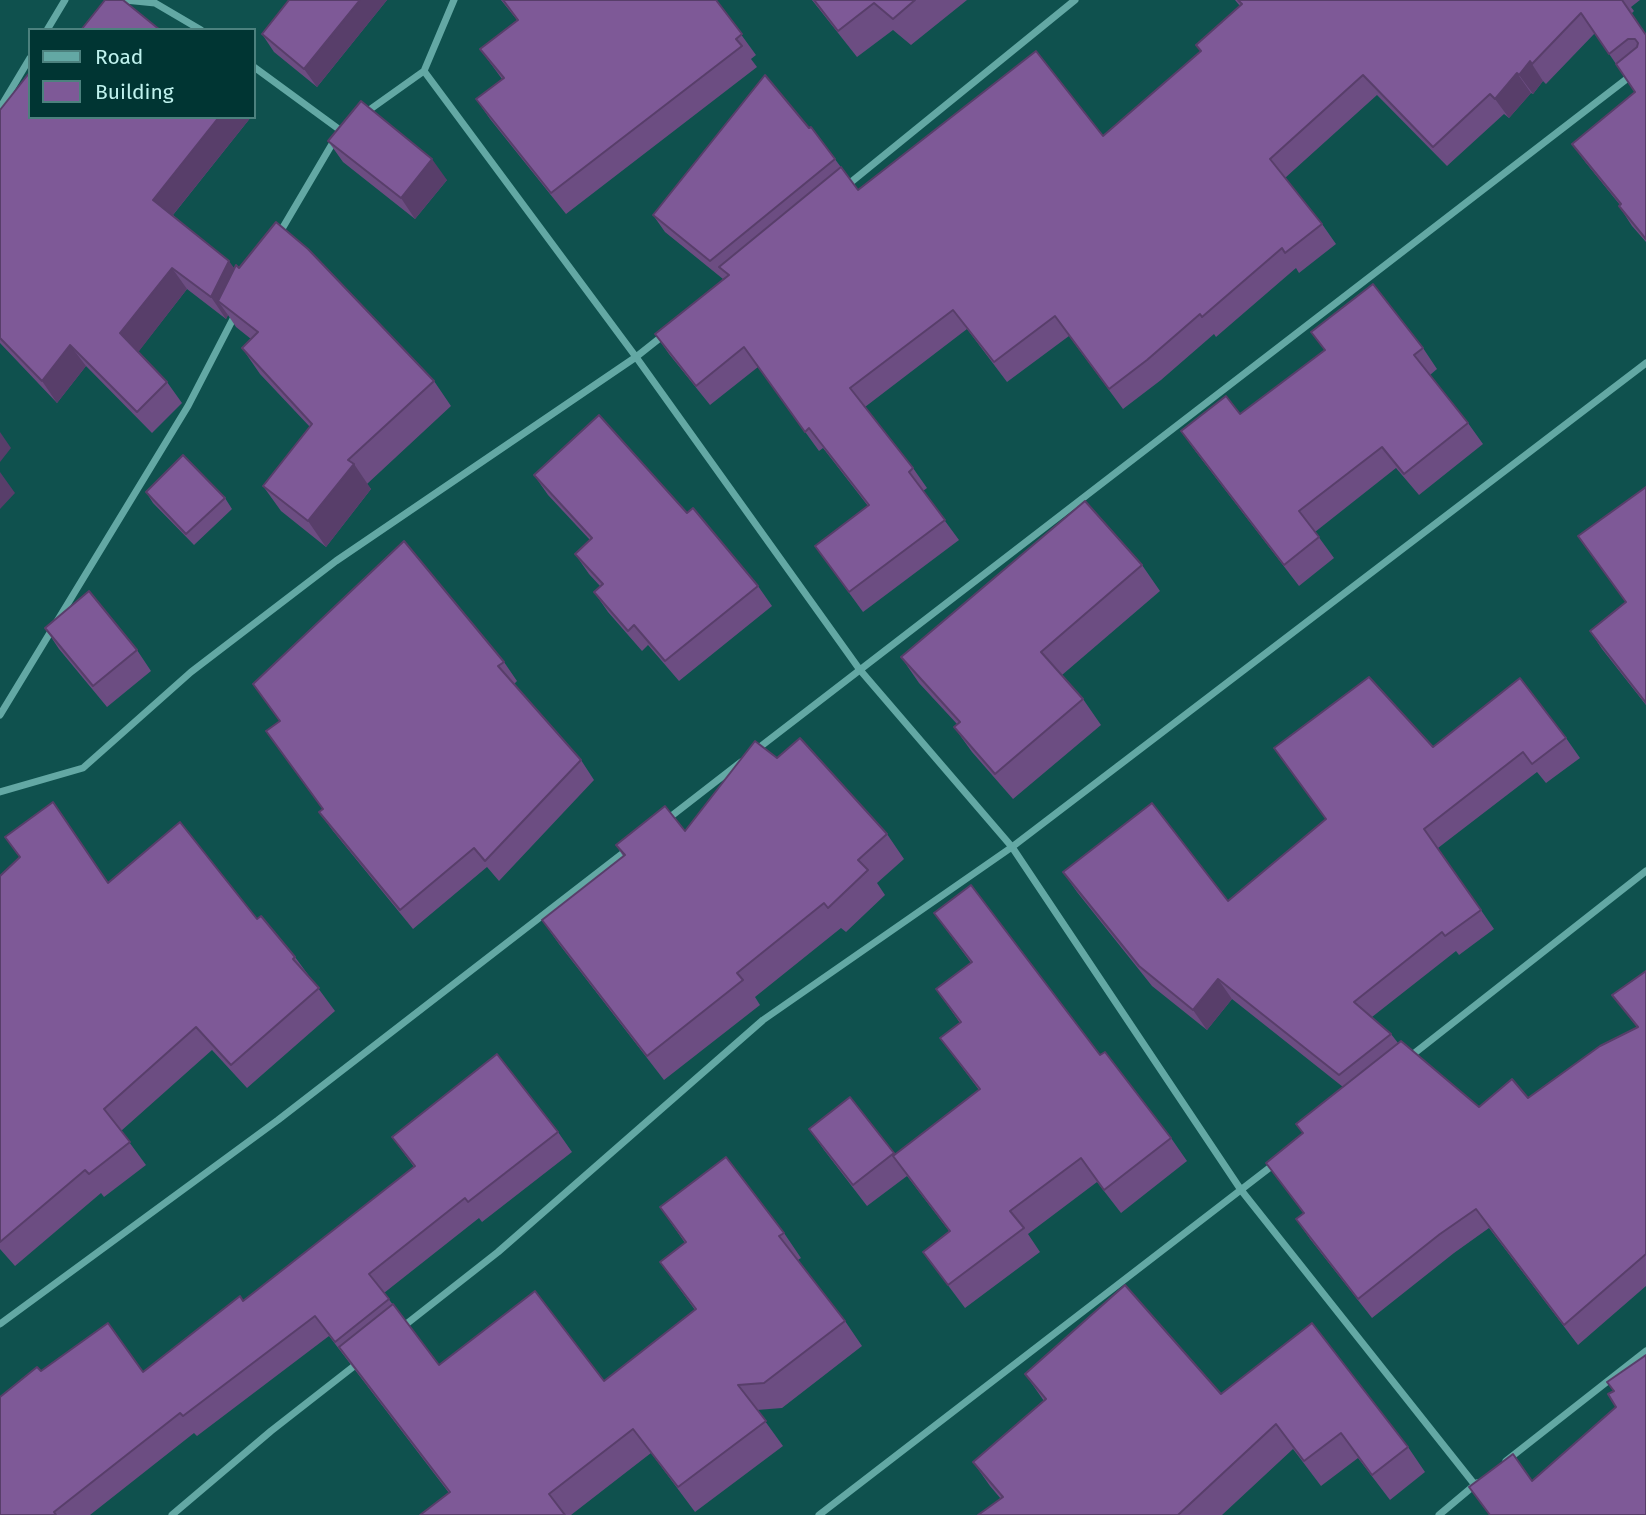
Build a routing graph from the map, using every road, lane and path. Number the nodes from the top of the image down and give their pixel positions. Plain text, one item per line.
1 (65, 0) edge
2 (125, 0) edge
3 (454, 0) edge
4 (1075, 0) edge
5 (48, 28) edge
6 (198, 28) edge
7 (28, 61) edge
8 (1646, 64) edge
9 (256, 68) edge
10 (424, 71) junction
11 (0, 107) edge
12 (361, 116) edge
13 (350, 123) edge
14 (340, 130) junction
15 (840, 192) edge
16 (272, 245) edge
17 (241, 302) edge
18 (668, 331) edge
19 (636, 357) junction
20 (1646, 363) edge
21 (860, 670) junction
22 (0, 715) edge
23 (0, 792) edge
24 (662, 823) edge
25 (1012, 847) junction
26 (629, 848) edge
27 (1646, 871) edge
28 (1405, 1061) edge
29 (1285, 1156) edge
30 (1241, 1190) junction
31 (0, 1324) edge
32 (390, 1338) edge
33 (1646, 1352) edge
34 (368, 1355) edge
35 (1496, 1468) edge
36 (1485, 1476) edge
37 (1475, 1485) junction
38 (172, 1515) edge
39 (819, 1515) edge
40 (1438, 1515) edge

1 - 5 street
2 - 6 street
3 - 10 street
4 - 15 street
7 - 11 street
8 - 21 street
9 - 14 street
10 - 12 street
10 - 19 street
13 - 14 street
14 - 16 street
17 - 22 street
18 - 19 street
19 - 21 street
19 - 23 street
20 - 25 street
21 - 24 street
21 - 25 street
25 - 30 street
25 - 32 street
26 - 31 street
27 - 28 street
29 - 30 street
30 - 37 street
30 - 39 street
33 - 35 street
34 - 38 street
36 - 37 street
37 - 40 street

